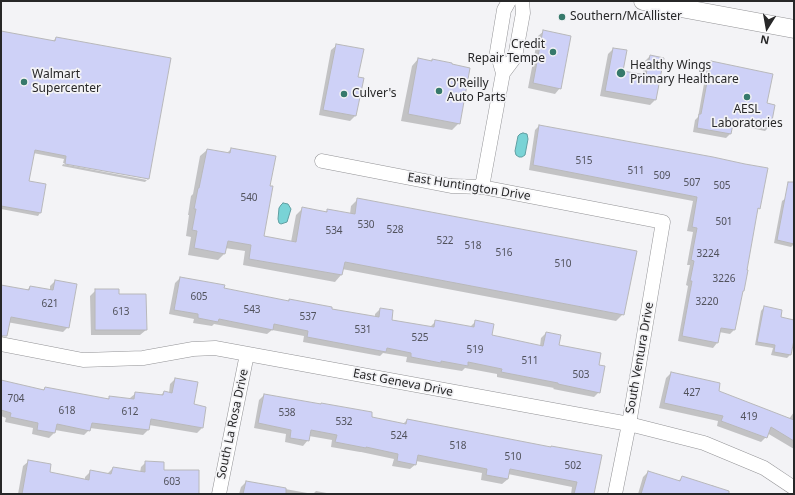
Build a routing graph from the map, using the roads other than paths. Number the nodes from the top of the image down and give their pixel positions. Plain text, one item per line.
1 (509, 1) edge
2 (522, 1) edge
3 (643, 1) edge
4 (704, 7) edge
5 (794, 29) edge
6 (503, 73) junction
7 (322, 161) dead end
8 (482, 187) junction
9 (663, 222) joint
10 (1, 344) edge
11 (248, 354) junction
12 (629, 424) junction
13 (794, 488) edge
14 (219, 494) edge
15 (615, 494) edge

1 - 6 street
2 - 6 street
3 - 4 main road
4 - 5 main road
6 - 8 street
7 - 8 street, East Huntington Drive
8 - 9 street, East Huntington Drive
9 - 12 street, South Ventura Drive
10 - 11 street, East Geneva Drive
11 - 12 street, East Geneva Drive
11 - 14 street, South La Rosa Drive
12 - 13 street, East Geneva Drive
12 - 15 street, South Ventura Drive

